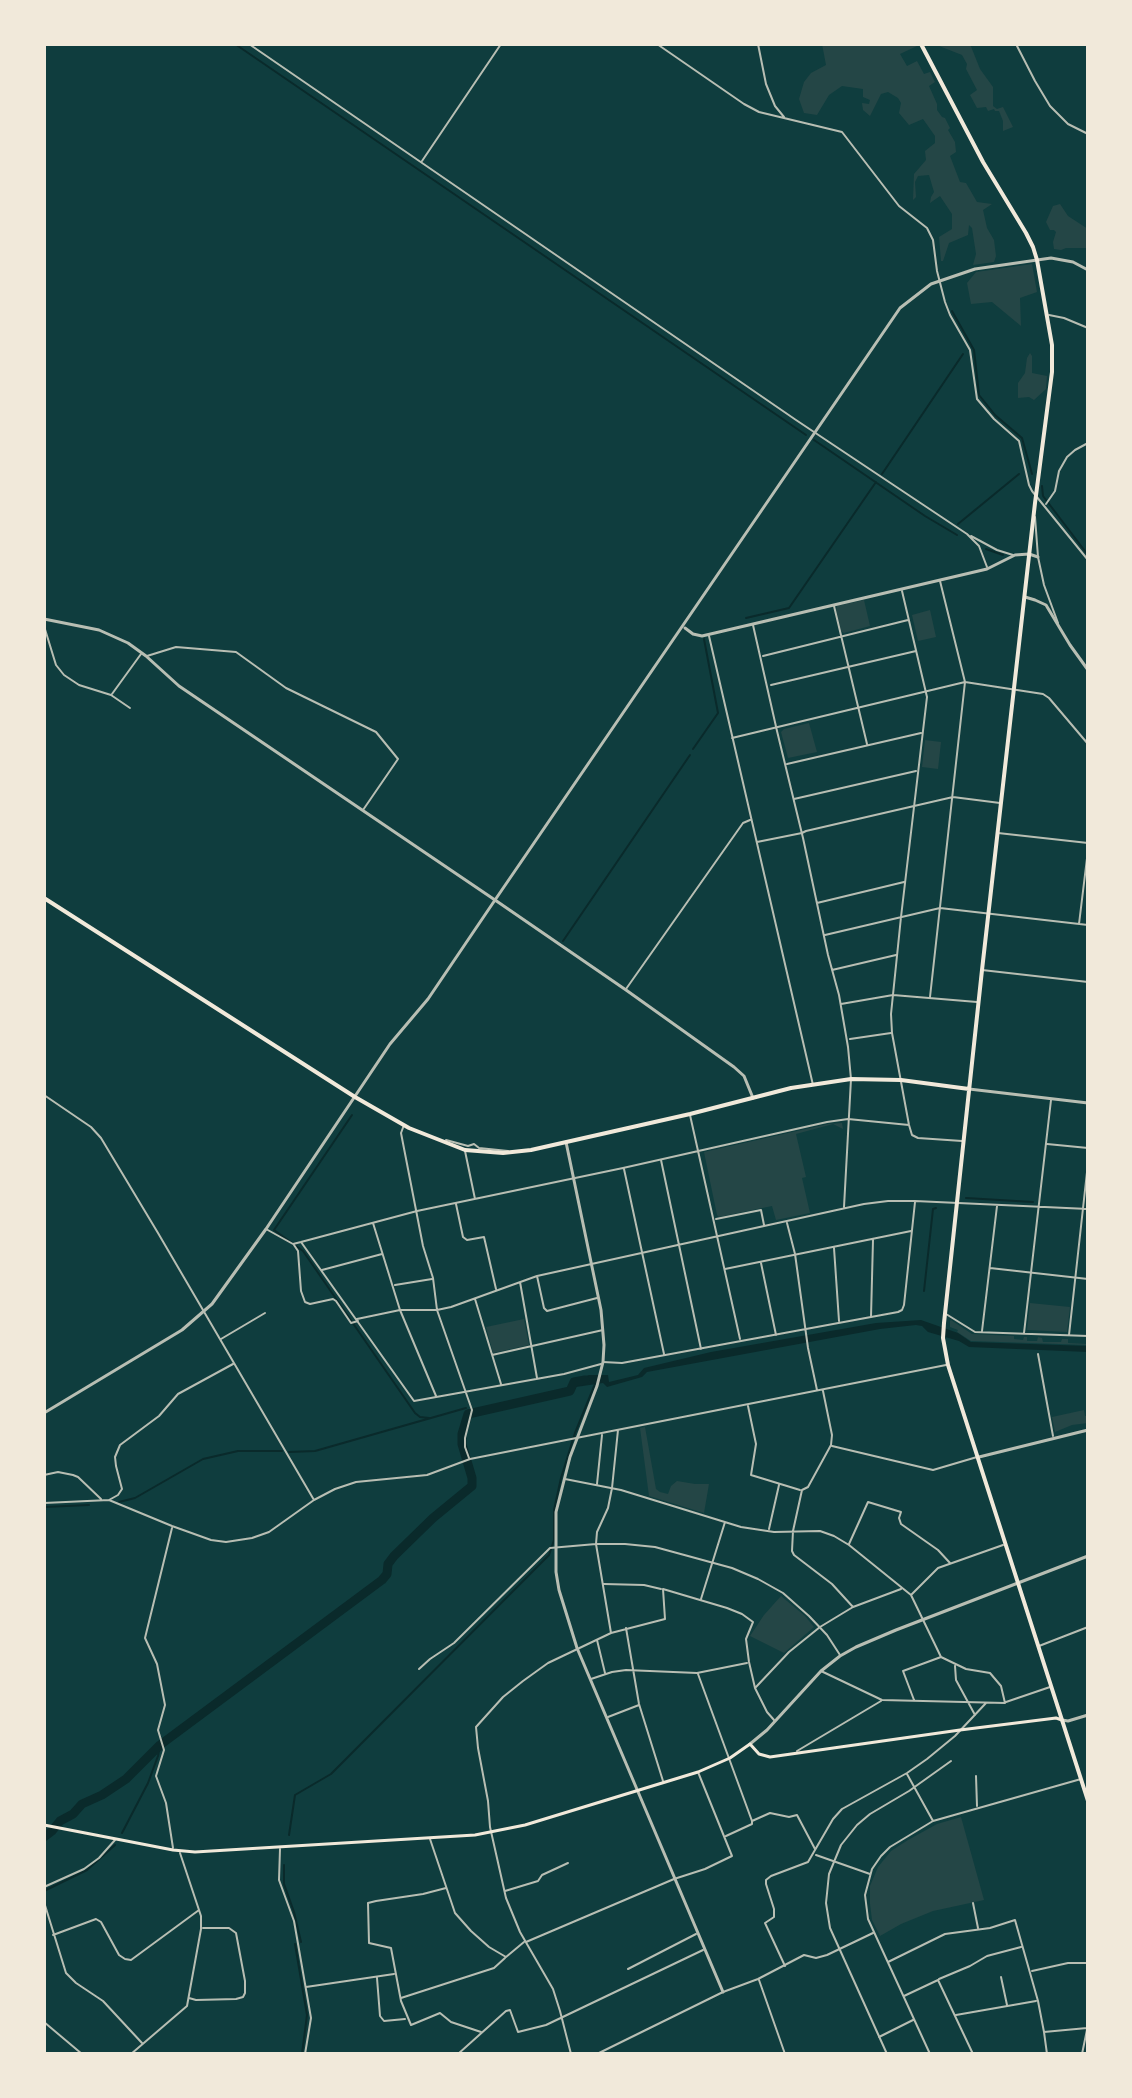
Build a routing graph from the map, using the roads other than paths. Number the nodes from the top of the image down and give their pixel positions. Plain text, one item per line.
1 (249, 44) edge
2 (501, 44) edge
3 (657, 44) edge
4 (758, 44) edge
5 (921, 44) edge
6 (1016, 44) edge
7 (784, 118) junction
8 (1088, 134) edge
9 (421, 162) junction
10 (1037, 260) junction
11 (1088, 270) edge
12 (940, 280) junction
13 (1047, 315) junction
14 (1088, 328) edge
15 (814, 431) junction
16 (1088, 443) edge
17 (1036, 496) junction
18 (1035, 503) junction
19 (1045, 504) junction
20 (967, 534) junction
21 (1029, 554) junction
22 (1015, 555) junction
23 (1038, 557) junction
24 (1088, 560) edge
25 (987, 569) junction
26 (940, 579) junction
27 (902, 589) junction
28 (1024, 597) junction
29 (834, 605) junction
30 (44, 619) edge
31 (909, 620) junction
32 (753, 623) junction
33 (44, 626) edge
34 (683, 627) junction
35 (1061, 629) junction
36 (709, 635) junction
37 (841, 637) junction
38 (917, 650) junction
39 (141, 653) junction
40 (146, 656) junction
41 (761, 656) junction
42 (849, 667) junction
43 (1088, 670) edge
44 (965, 682) junction
45 (768, 686) junction
46 (1013, 689) junction
47 (927, 692) junction
48 (111, 695) junction
49 (130, 708) dead end
50 (858, 708) junction
51 (776, 726) junction
52 (922, 733) junction
53 (732, 738) junction
54 (867, 744) junction
55 (1088, 744) edge
56 (785, 764) junction
57 (918, 771) junction
58 (953, 797) junction
59 (794, 799) junction
60 (1001, 803) junction
61 (913, 805) junction
62 (363, 810) junction
63 (752, 820) junction
64 (802, 833) junction
65 (998, 833) junction
66 (757, 842) junction
67 (1088, 843) edge
68 (1088, 850) edge
69 (1086, 881) edge
70 (905, 882) junction
71 (44, 898) edge
72 (495, 900) junction
73 (817, 903) junction
74 (940, 908) junction
75 (988, 913) junction
76 (901, 917) junction
77 (1079, 924) junction
78 (1088, 925) edge
79 (824, 935) junction
80 (897, 954) junction
81 (832, 970) junction
82 (982, 970) junction
83 (1088, 982) edge
84 (626, 990) junction
85 (893, 995) junction
86 (930, 997) junction
87 (978, 1002) junction
88 (840, 1004) junction
89 (892, 1033) junction
90 (847, 1039) junction
91 (851, 1079) junction
92 (901, 1080) junction
93 (813, 1085) junction
94 (969, 1089) junction
95 (44, 1095) edge
96 (355, 1097) junction
97 (753, 1098) junction
98 (1051, 1099) junction
99 (1088, 1103) edge
100 (690, 1114) junction
101 (848, 1119) junction
102 (404, 1125) junction
103 (909, 1125) junction
104 (425, 1135) junction
105 (566, 1142) junction
106 (963, 1142) junction
107 (1046, 1144) junction
108 (1088, 1148) edge
109 (465, 1150) junction
110 (699, 1151) junction
111 (517, 1152) junction
112 (661, 1159) junction
113 (1088, 1163) edge
114 (623, 1168) junction
115 (573, 1179) junction
116 (475, 1199) junction
117 (915, 1201) junction
118 (455, 1203) junction
119 (957, 1203) junction
120 (997, 1205) junction
121 (1037, 1206) junction
122 (844, 1209) junction
123 (1083, 1209) junction
124 (1088, 1209) edge
125 (417, 1211) junction
126 (715, 1219) junction
127 (787, 1222) junction
128 (373, 1223) junction
129 (765, 1226) junction
130 (266, 1229) junction
131 (912, 1231) junction
132 (719, 1236) junction
133 (873, 1239) junction
134 (297, 1243) junction
135 (679, 1244) junction
136 (834, 1246) junction
137 (641, 1252) junction
138 (383, 1254) junction
139 (795, 1254) junction
140 (760, 1262) junction
141 (590, 1263) junction
142 (990, 1268) junction
143 (725, 1269) junction
144 (321, 1270) junction
145 (1031, 1272) junction
146 (537, 1276) junction
147 (1075, 1277) junction
148 (433, 1278) junction
149 (1088, 1279) edge
150 (520, 1281) junction
151 (393, 1285) junction
152 (496, 1290) junction
153 (599, 1298) junction
154 (475, 1299) junction
155 (400, 1310) junction
156 (437, 1310) junction
157 (204, 1312) junction
158 (265, 1313) dead end
159 (945, 1314) junction
160 (871, 1317) junction
161 (356, 1321) junction
162 (839, 1324) junction
163 (604, 1330) junction
164 (806, 1332) junction
165 (982, 1332) junction
166 (1024, 1333) junction
167 (776, 1335) junction
168 (1069, 1335) junction
169 (1088, 1336) edge
170 (220, 1340) junction
171 (741, 1341) junction
172 (532, 1346) junction
173 (701, 1349) junction
174 (1038, 1354) dead end
175 (492, 1355) junction
176 (665, 1356) junction
177 (234, 1364) junction
178 (602, 1365) junction
179 (948, 1365) junction
180 (538, 1379) junction
181 (501, 1385) junction
182 (823, 1390) junction
183 (817, 1391) junction
184 (466, 1392) junction
185 (437, 1397) junction
186 (748, 1405) junction
187 (44, 1413) edge
188 (618, 1430) junction
189 (1088, 1430) edge
190 (602, 1433) junction
191 (576, 1438) junction
192 (1053, 1439) junction
193 (831, 1445) junction
194 (977, 1457) junction
195 (467, 1459) junction
196 (44, 1475) edge
197 (564, 1479) junction
198 (780, 1484) junction
199 (597, 1486) junction
200 (612, 1488) junction
201 (802, 1490) junction
202 (102, 1500) junction
203 (109, 1500) junction
204 (314, 1500) junction
205 (44, 1503) edge
206 (725, 1522) junction
207 (172, 1526) junction
208 (793, 1531) junction
209 (768, 1532) junction
210 (596, 1544) junction
211 (1005, 1544) junction
212 (849, 1545) junction
213 (555, 1547) junction
214 (1088, 1556) edge
215 (712, 1563) junction
216 (950, 1563) junction
217 (603, 1584) junction
218 (1017, 1584) junction
219 (903, 1588) junction
220 (663, 1589) junction
221 (911, 1595) junction
222 (700, 1600) junction
223 (853, 1607) junction
224 (923, 1619) junction
225 (820, 1627) junction
226 (1088, 1627) edge
227 (626, 1628) junction
228 (611, 1633) junction
229 (596, 1639) junction
230 (1037, 1646) junction
231 (577, 1648) junction
232 (840, 1656) junction
233 (941, 1657) junction
234 (749, 1662) junction
235 (955, 1665) junction
236 (419, 1669) dead end
237 (634, 1671) junction
238 (821, 1671) junction
239 (697, 1673) junction
240 (605, 1674) junction
241 (590, 1679) junction
242 (1051, 1687) junction
243 (755, 1688) junction
244 (882, 1700) junction
245 (914, 1702) junction
246 (967, 1703) junction
247 (986, 1703) junction
248 (1005, 1703) junction
249 (639, 1704) junction
250 (1088, 1715) edge
251 (976, 1716) junction
252 (607, 1717) junction
253 (1062, 1720) junction
254 (775, 1721) junction
255 (960, 1730) junction
256 (750, 1744) junction
257 (795, 1753) junction
258 (730, 1758) junction
259 (951, 1761) dead end
260 (698, 1772) junction
261 (907, 1773) junction
262 (976, 1776) dead end
263 (1082, 1778) junction
264 (663, 1782) junction
265 (915, 1787) junction
266 (636, 1790) junction
267 (1088, 1801) edge
268 (977, 1809) junction
269 (752, 1821) junction
270 (933, 1821) junction
271 (44, 1825) edge
272 (492, 1833) junction
273 (725, 1836) junction
274 (116, 1839) junction
275 (430, 1839) junction
276 (282, 1848) junction
277 (815, 1849) junction
278 (173, 1850) junction
279 (179, 1851) junction
280 (814, 1855) junction
281 (833, 1860) junction
282 (568, 1863) dead end
283 (870, 1874) junction
284 (674, 1879) junction
285 (44, 1887) edge
286 (446, 1888) junction
287 (504, 1891) junction
288 (44, 1902) edge
289 (973, 1903) dead end
290 (199, 1909) junction
291 (201, 1929) junction
292 (978, 1929) junction
293 (874, 1933) junction
294 (698, 1934) junction
295 (53, 1935) junction
296 (525, 1942) junction
297 (1023, 1946) junction
298 (705, 1950) junction
299 (838, 1950) junction
300 (506, 1957) junction
301 (887, 1962) junction
302 (1088, 1963) edge
303 (785, 1966) junction
304 (628, 1969) dead end
305 (1031, 1971) junction
306 (395, 1974) junction
307 (377, 1977) junction
308 (1001, 1977) dead end
309 (758, 1979) junction
310 (938, 1980) junction
311 (306, 1987) junction
312 (723, 1992) junction
313 (903, 1996) junction
314 (188, 1998) junction
315 (401, 1998) junction
316 (1038, 2001) junction
317 (1007, 2006) junction
318 (954, 2015) junction
319 (408, 2018) junction
320 (562, 2019) junction
321 (914, 2020) junction
322 (44, 2022) edge
323 (1088, 2027) edge
324 (481, 2032) junction
325 (1044, 2032) junction
326 (879, 2037) junction
327 (143, 2044) junction
328 (82, 2054) edge
329 (131, 2054) edge
330 (305, 2054) edge
331 (458, 2054) edge
332 (571, 2054) edge
333 (597, 2054) edge
334 (785, 2054) edge
335 (887, 2054) edge
336 (930, 2054) edge
337 (973, 2054) edge
338 (1047, 2054) edge
339 (1082, 2054) edge

1 - 9 street
2 - 9 street
3 - 7 street
4 - 7 street
5 - 10 main road
6 - 8 street
7 - 12 street
9 - 15 street
10 - 11 street
10 - 12 street
10 - 13 main road
12 - 15 street
12 - 17 street
13 - 14 street
13 - 17 main road
15 - 20 street
15 - 34 street
16 - 19 street
17 - 18 main road
17 - 19 street
18 - 21 main road
18 - 23 street
19 - 24 street
20 - 22 street
20 - 25 street
21 - 22 street
21 - 23 street
21 - 28 main road
22 - 25 street
23 - 35 street
25 - 26 street
26 - 27 street
26 - 44 street
27 - 29 street
27 - 31 street
28 - 35 street
28 - 46 main road
29 - 32 street
29 - 37 street
30 - 39 street
31 - 37 street
31 - 38 street
32 - 36 street
32 - 41 street
33 - 48 street
34 - 36 street
34 - 72 street
35 - 43 street
36 - 53 street
37 - 41 street
37 - 42 street
38 - 42 street
38 - 47 street
39 - 40 street
39 - 48 street
40 - 62 street
40 - 62 street
41 - 45 street
42 - 45 street
42 - 50 street
44 - 46 street
44 - 47 street
44 - 58 street
45 - 51 street
46 - 55 street
46 - 60 main road
47 - 50 street
47 - 52 street
48 - 49 street
50 - 51 street
50 - 54 street
51 - 53 street
51 - 56 street
52 - 54 street
52 - 57 street
53 - 63 street
54 - 56 street
56 - 59 street
57 - 59 street
57 - 61 street
58 - 60 street
58 - 61 street
58 - 74 street
59 - 64 street
60 - 65 main road
61 - 64 street
61 - 70 street
62 - 72 street
63 - 66 street
63 - 84 street
64 - 66 street
64 - 73 street
65 - 67 street
65 - 75 main road
66 - 93 street
68 - 69 street
69 - 77 street
70 - 73 street
70 - 76 street
71 - 96 main road
72 - 84 street
72 - 96 street
73 - 79 street
74 - 75 street
74 - 76 street
74 - 86 street
75 - 77 street
75 - 82 main road
76 - 79 street
76 - 80 street
77 - 78 street
79 - 81 street
80 - 81 street
80 - 85 street
81 - 88 street
82 - 83 street
82 - 87 main road
84 - 97 street
85 - 86 street
85 - 88 street
85 - 89 street
86 - 87 street
87 - 94 main road
88 - 90 street
89 - 90 street
89 - 92 street
90 - 91 street
91 - 92 main road
91 - 93 main road
91 - 101 street
92 - 94 main road
92 - 103 street
93 - 97 main road
94 - 98 street
94 - 106 main road
95 - 157 street
96 - 102 main road
96 - 130 street
97 - 100 main road
98 - 99 street
98 - 107 street
100 - 105 main road
100 - 110 street
101 - 103 street
101 - 110 street
101 - 122 street
102 - 104 main road
102 - 125 street
103 - 106 street
104 - 109 main road
104 - 111 street
105 - 111 main road
105 - 115 street
106 - 119 main road
107 - 108 street
107 - 121 street
109 - 111 main road
109 - 116 street
110 - 112 street
110 - 126 street
112 - 114 street
112 - 135 street
113 - 123 street
114 - 115 street
114 - 137 street
115 - 116 street
115 - 141 street
116 - 118 street
117 - 119 street
117 - 122 street
117 - 131 street
118 - 125 street
118 - 152 street
119 - 120 street
119 - 159 main road
120 - 121 street
120 - 142 street
121 - 123 street
121 - 145 street
122 - 127 street
123 - 124 street
123 - 147 street
125 - 128 street
125 - 148 street
126 - 129 street
126 - 132 street
127 - 129 street
127 - 139 street
128 - 134 street
128 - 138 street
129 - 132 street
130 - 134 street
130 - 157 street
131 - 133 street
131 - 160 street
132 - 135 street
132 - 143 street
133 - 136 street
133 - 160 street
134 - 144 street
134 - 161 street
135 - 137 street
135 - 173 street
136 - 139 street
136 - 162 street
137 - 141 street
137 - 176 street
138 - 144 street
138 - 151 street
139 - 140 street
139 - 164 street
140 - 143 street
140 - 167 street
141 - 146 street
141 - 153 street
142 - 145 street
142 - 165 street
143 - 171 street
144 - 161 street
145 - 147 street
145 - 166 street
146 - 150 street
146 - 153 street
147 - 149 street
147 - 168 street
148 - 151 street
148 - 156 street
150 - 152 street
150 - 172 street
151 - 155 street
152 - 154 street
153 - 163 street
154 - 156 street
154 - 175 street
155 - 156 street
155 - 161 street
155 - 185 street
156 - 184 street
157 - 170 street
157 - 187 street
158 - 170 street
159 - 165 street
159 - 179 main road
160 - 162 street
161 - 185 street
162 - 164 street
163 - 172 street
163 - 178 street
164 - 167 street
164 - 183 street
165 - 166 street
166 - 168 street
167 - 171 street
168 - 169 street
170 - 177 street
171 - 173 street
172 - 175 street
172 - 180 street
173 - 176 street
174 - 192 street
175 - 181 street
176 - 178 street
177 - 203 street
177 - 204 street
178 - 180 street
178 - 191 street
179 - 182 street
179 - 194 main road
180 - 181 street
181 - 184 street
182 - 183 street
182 - 193 street
183 - 186 street
184 - 185 street
184 - 195 street
186 - 188 street
186 - 198 street
188 - 190 street
188 - 200 street
189 - 192 street
190 - 191 street
190 - 199 street
191 - 195 street
191 - 197 street
192 - 194 street
193 - 194 street
193 - 201 street
194 - 211 main road
195 - 204 street
196 - 202 street
197 - 199 street
197 - 213 street
198 - 201 street
198 - 209 street
199 - 200 street
200 - 206 street
200 - 210 street
201 - 208 street
202 - 203 street
202 - 205 street
203 - 207 street
204 - 207 street
206 - 209 street
206 - 215 street
207 - 278 street
208 - 209 street
208 - 212 street
208 - 223 street
210 - 213 street
210 - 215 street
210 - 217 street
211 - 216 street
211 - 218 main road
212 - 216 street
212 - 219 street
213 - 231 street
213 - 236 street
214 - 218 street
215 - 222 street
215 - 225 street
216 - 221 street
217 - 220 street
217 - 228 street
218 - 224 street
218 - 230 main road
219 - 221 street
219 - 223 street
220 - 222 street
220 - 227 street
221 - 224 street
222 - 234 street
223 - 225 street
224 - 232 street
224 - 233 street
225 - 232 street
225 - 243 street
226 - 230 street
227 - 228 street
227 - 237 street
228 - 229 street
229 - 231 street
229 - 240 street
230 - 242 main road
231 - 241 street
231 - 272 street
232 - 238 street
233 - 235 street
233 - 245 street
234 - 239 street
234 - 243 street
235 - 246 street
235 - 248 street
237 - 239 street
237 - 240 street
237 - 249 street
238 - 244 street
238 - 254 street
239 - 258 street
240 - 241 street
241 - 252 street
242 - 248 street
242 - 253 main road
243 - 254 street
244 - 245 street
244 - 257 street
245 - 246 street
246 - 247 street
246 - 251 street
247 - 248 street
247 - 251 street
249 - 252 street
249 - 264 street
250 - 253 street
251 - 255 street
252 - 266 street
253 - 255 main road
253 - 263 main road
254 - 256 street
255 - 257 main road
255 - 261 street
256 - 257 main road
256 - 258 main road
258 - 260 main road
258 - 269 street
259 - 265 street
260 - 264 main road
260 - 273 street
261 - 265 street
261 - 277 street
262 - 268 street
263 - 267 main road
263 - 268 street
264 - 266 main road
265 - 270 street
265 - 281 street
266 - 272 main road
266 - 284 street
268 - 270 street
269 - 273 street
269 - 277 street
270 - 283 street
271 - 274 main road
272 - 275 main road
272 - 287 street
273 - 284 street
274 - 278 main road
274 - 285 street
275 - 276 main road
275 - 286 street
276 - 279 main road
276 - 311 street
277 - 280 street
278 - 279 main road
279 - 290 street
280 - 281 street
280 - 303 street
281 - 283 street
281 - 299 street
282 - 287 street
283 - 293 street
284 - 294 street
284 - 296 street
286 - 300 street
286 - 306 street
287 - 296 street
288 - 295 street
289 - 292 street
290 - 291 street
290 - 295 street
291 - 314 street
291 - 314 street
292 - 297 street
292 - 301 street
293 - 299 street
293 - 301 street
294 - 298 street
294 - 304 street
295 - 327 street
296 - 300 street
296 - 320 street
297 - 305 street
297 - 310 street
298 - 312 street
298 - 320 street
299 - 303 street
299 - 326 street
300 - 315 street
301 - 313 street
302 - 305 street
303 - 309 street
305 - 316 street
306 - 307 street
306 - 315 street
307 - 311 street
307 - 319 street
308 - 317 street
309 - 312 street
309 - 334 street
310 - 313 street
310 - 318 street
311 - 330 street
312 - 333 street
313 - 321 street
314 - 327 street
315 - 319 street
316 - 317 street
316 - 325 street
317 - 318 street
318 - 337 street
319 - 324 street
320 - 324 street
320 - 332 street
321 - 326 street
321 - 336 street
322 - 328 street
323 - 325 street
323 - 339 street
324 - 331 street
325 - 338 street
326 - 335 street
327 - 329 street

